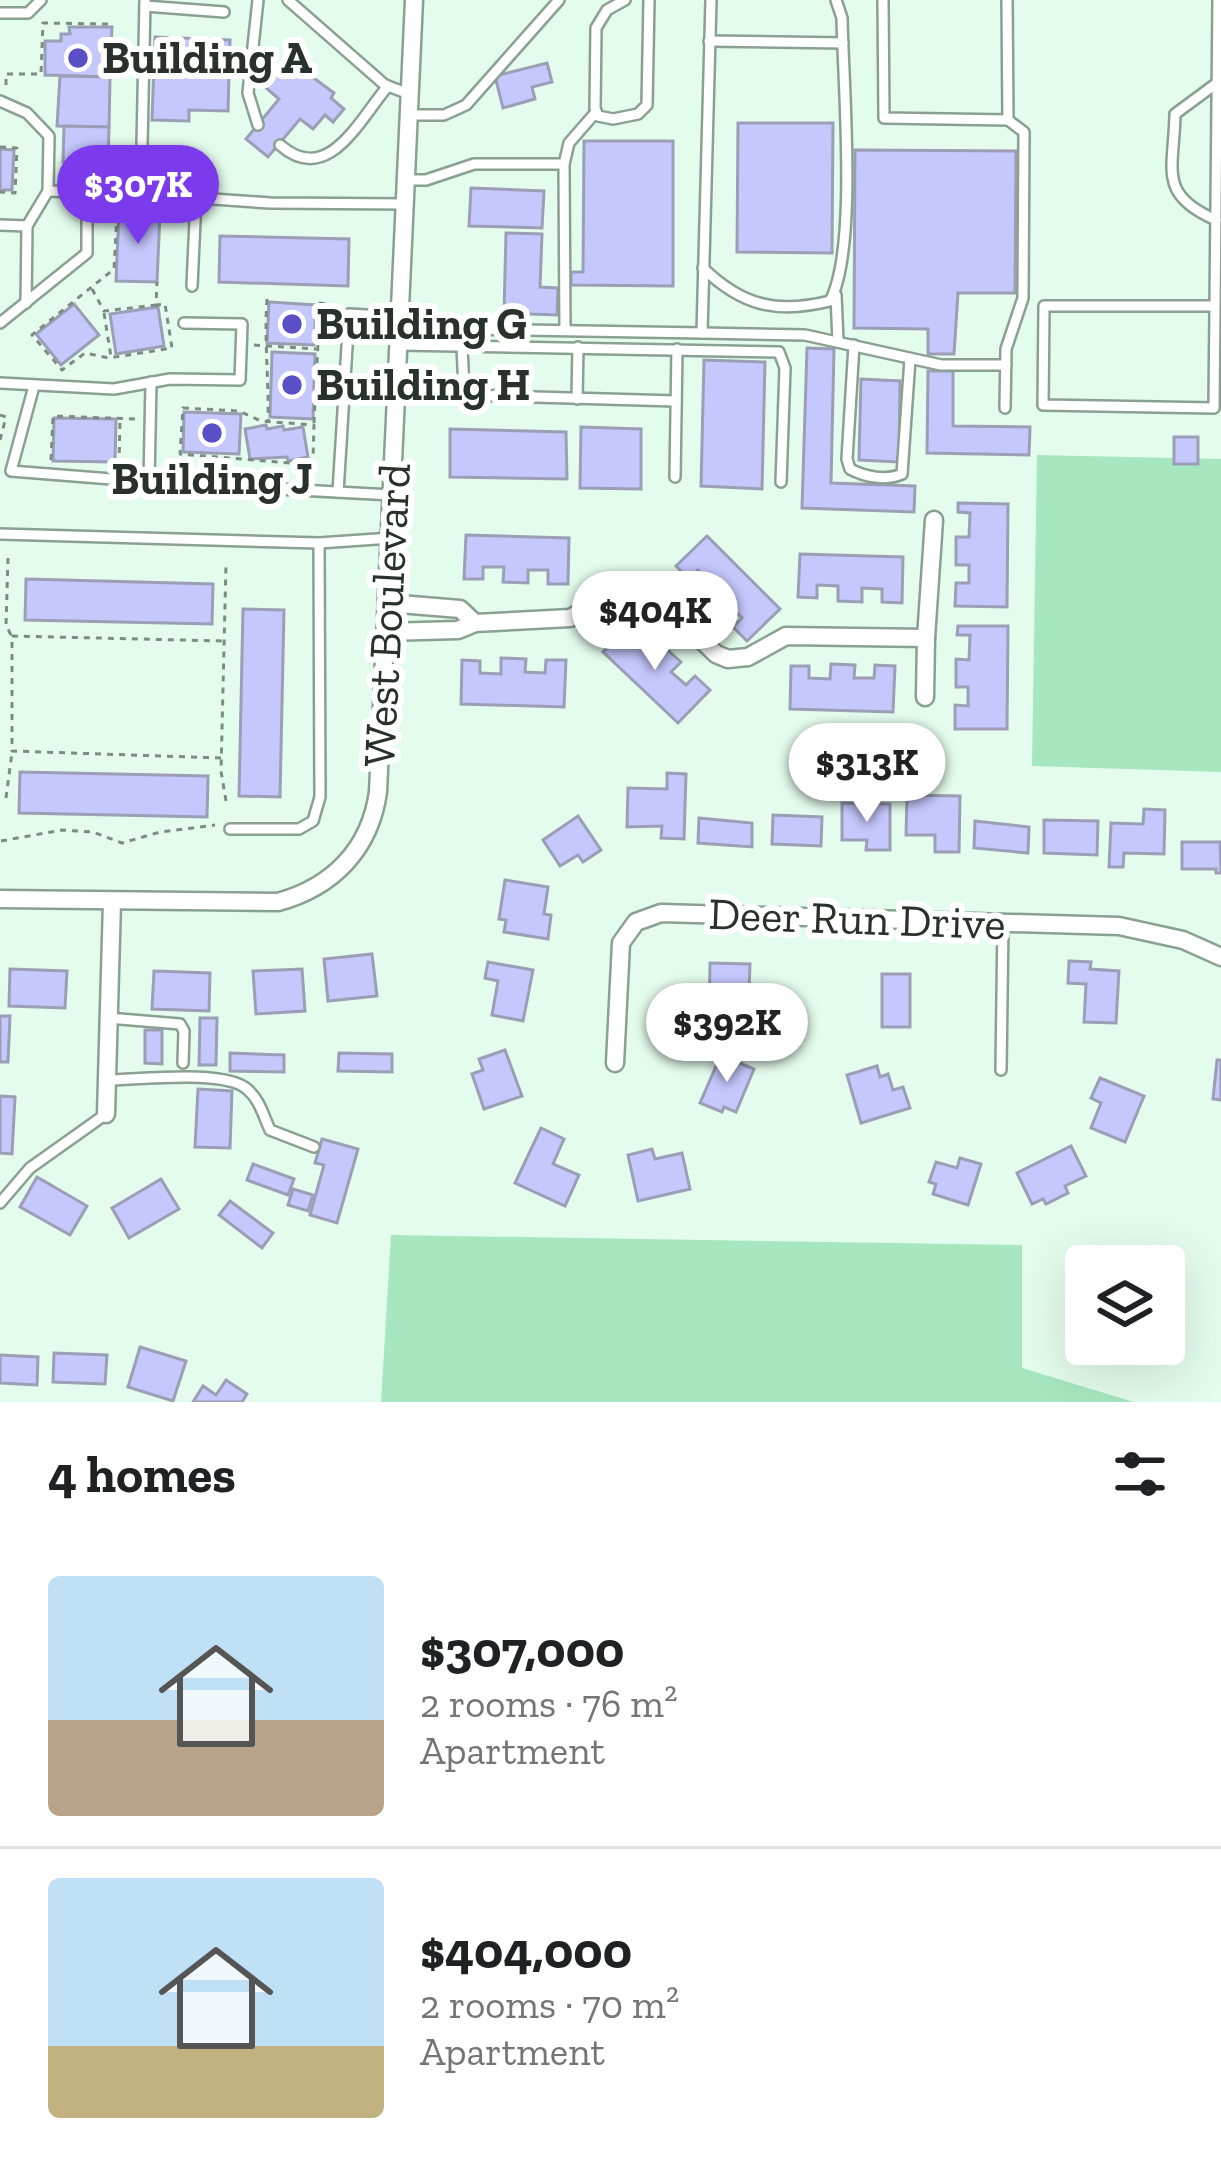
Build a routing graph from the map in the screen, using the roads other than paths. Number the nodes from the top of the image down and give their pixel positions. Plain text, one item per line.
1 (41, 0) edge
2 (258, 0) edge
3 (287, 0) edge
4 (414, 0) edge
5 (559, 0) edge
6 (625, 0) edge
7 (649, 0) edge
8 (710, 0) edge
9 (836, 0) edge
10 (883, 0) edge
11 (1007, 0) edge
12 (1218, 0) edge
13 (145, 3) edge
14 (224, 11) dead end
15 (0, 13) edge
16 (709, 41) junction
17 (843, 43) junction
18 (1219, 63) edge
19 (1217, 82) junction
20 (388, 86) junction
21 (412, 95) junction
22 (3, 103) edge
23 (596, 112) junction
24 (411, 115) junction
25 (1008, 120) junction
26 (258, 124) dead end
27 (280, 145) dead end
28 (564, 164) junction
29 (408, 180) junction
30 (48, 191) junction
31 (87, 193) junction
32 (141, 194) junction
33 (196, 198) junction
34 (407, 204) junction
35 (1216, 220) junction
36 (0, 225) edge
37 (27, 226) junction
38 (703, 268) junction
39 (192, 286) dead end
40 (836, 290) junction
41 (26, 303) junction
42 (1215, 306) junction
43 (0, 323) edge
44 (184, 323) dead end
45 (401, 330) junction
46 (565, 331) junction
47 (702, 332) junction
48 (838, 341) junction
49 (854, 345) junction
50 (462, 346) junction
51 (578, 347) junction
52 (677, 349) junction
53 (910, 359) junction
54 (1006, 364) junction
55 (151, 382) junction
56 (0, 383) edge
57 (34, 386) junction
58 (578, 399) junction
59 (676, 401) junction
60 (1005, 408) dead end
61 (5, 470) edge
62 (675, 477) dead end
63 (149, 482) junction
64 (781, 482) dead end
65 (338, 492) junction
66 (393, 495) junction
67 (934, 520) dead end
68 (0, 534) edge
69 (391, 538) junction
70 (319, 543) junction
71 (387, 603) junction
72 (475, 622) junction
73 (386, 632) junction
74 (926, 638) junction
75 (925, 697) dead end
76 (227, 827) road end
77 (0, 898) edge
78 (112, 902) junction
79 (1003, 923) junction
80 (1221, 957) edge
81 (108, 1018) junction
82 (183, 1063) dead end
83 (615, 1063) dead end
84 (1001, 1070) dead end
85 (106, 1081) junction
86 (106, 1114) joint
87 (314, 1147) dead end
88 (0, 1204) edge

1 - 15 lane
2 - 26 lane
3 - 20 lane
4 - 21 street, West Boulevard
5 - 24 lane
6 - 23 lane
7 - 23 lane
8 - 16 lane
9 - 17 lane
10 - 25 lane
11 - 25 lane
12 - 18 lane
13 - 14 lane
13 - 32 lane
16 - 17 lane
16 - 38 lane
17 - 40 lane
18 - 19 lane
19 - 35 lane
19 - 35 lane
20 - 21 lane
20 - 27 lane
21 - 24 street, West Boulevard
22 - 30 lane
23 - 28 lane
24 - 29 street, West Boulevard
25 - 54 lane
28 - 29 lane
28 - 46 lane
29 - 34 street, West Boulevard
30 - 31 lane
30 - 37 lane
31 - 32 lane
31 - 41 lane
32 - 33 lane
33 - 34 lane
33 - 39 lane
34 - 45 street, West Boulevard
35 - 42 lane
36 - 37 lane
37 - 41 lane
38 - 40 lane
38 - 47 lane
40 - 48 lane
41 - 43 lane
42 - 42 lane
44 - 55 lane
45 - 46 lane
45 - 50 lane
45 - 65 lane
45 - 66 street, West Boulevard
46 - 47 lane
47 - 48 lane
48 - 49 lane
49 - 53 lane
49 - 53 lane
50 - 51 lane
50 - 58 lane
51 - 52 lane
51 - 58 lane
52 - 59 lane
52 - 64 lane
53 - 54 lane
54 - 60 lane
55 - 57 lane
55 - 63 lane
56 - 57 lane
57 - 61 lane
58 - 59 lane
59 - 62 lane
61 - 63 lane
63 - 65 lane
65 - 66 lane
66 - 69 street, West Boulevard
67 - 74 street
68 - 70 lane
69 - 70 lane
69 - 71 street, West Boulevard
70 - 76 lane
71 - 72 street
71 - 73 street, West Boulevard
72 - 73 street
72 - 74 street
73 - 78 street, West Boulevard
74 - 75 street
77 - 78 street, West Boulevard
78 - 81 street
79 - 80 street, Deer Run Drive
79 - 83 street, Deer Run Drive
79 - 84 lane
81 - 82 lane
81 - 85 street
85 - 86 street
85 - 87 lane
86 - 88 lane

